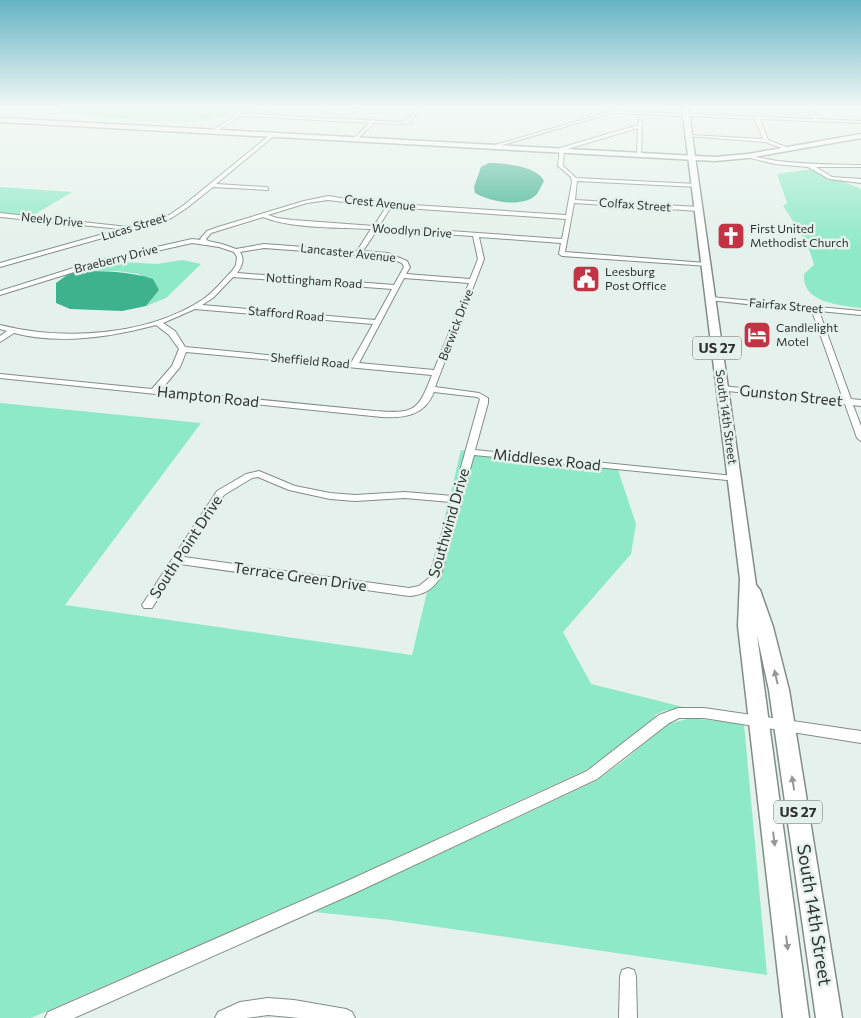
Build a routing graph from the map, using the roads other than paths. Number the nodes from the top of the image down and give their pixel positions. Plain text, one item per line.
1 (250, 155) edge
2 (562, 155) edge
3 (630, 155) edge
4 (639, 155) joint
5 (692, 155) edge
6 (756, 155) edge
7 (748, 156) junction
8 (692, 158) junction
9 (807, 165) junction
10 (861, 166) edge
11 (574, 179) junction
12 (861, 180) edge
13 (213, 185) junction
14 (696, 186) junction
15 (266, 189) dead end
16 (570, 201) junction
17 (390, 205) junction
18 (699, 209) junction
19 (0, 215) edge
20 (263, 215) junction
21 (567, 217) junction
22 (133, 228) junction
23 (375, 228) junction
24 (476, 235) junction
25 (563, 241) junction
26 (204, 242) junction
27 (236, 251) junction
28 (359, 252) junction
29 (0, 265) edge
30 (706, 265) junction
31 (232, 275) junction
32 (402, 276) junction
33 (473, 281) junction
34 (396, 287) junction
35 (0, 293) edge
36 (711, 300) junction
37 (195, 307) junction
38 (816, 309) junction
39 (861, 312) edge
40 (156, 322) junction
41 (377, 322) junction
42 (0, 327) edge
43 (12, 331) junction
44 (0, 340) edge
45 (183, 350) junction
46 (354, 365) junction
47 (437, 373) junction
48 (0, 376) edge
49 (722, 388) junction
50 (431, 389) junction
51 (154, 392) junction
52 (848, 402) junction
53 (861, 403) edge
54 (416, 410) joint
55 (861, 438) edge
56 (469, 452) junction
57 (734, 479) junction
58 (456, 499) junction
59 (176, 560) junction
60 (748, 579) junction
61 (423, 590) joint
62 (148, 605) dead end
63 (758, 721) junction
64 (784, 724) junction
65 (861, 736) edge
66 (628, 976) dead end
67 (308, 1014) edge
68 (54, 1018) edge
69 (224, 1018) edge
70 (346, 1018) edge
71 (628, 1018) edge
72 (796, 1018) edge
73 (829, 1018) edge

1 - 13 street, Lucas Street
2 - 11 street
3 - 4 main road
4 - 8 main road
5 - 8 highway, South 14th Street / US 27
6 - 7 main road
7 - 8 main road
7 - 9 street
8 - 14 highway, South 14th Street / US 27
9 - 10 street
9 - 12 street
11 - 14 street
11 - 16 street
13 - 15 street
13 - 22 street, Lucas Street
14 - 18 highway, South 14th Street / US 27
16 - 18 street, Colfax Street
16 - 21 street
17 - 20 street, Crest Avenue
17 - 21 street, Crest Avenue
17 - 23 street
18 - 30 highway, South 14th Street / US 27
19 - 22 street, Neely Drive
20 - 23 street, Woodlyn Drive
20 - 26 street, Crest Avenue
21 - 25 street
22 - 29 street, Lucas Street
23 - 24 street, Woodlyn Drive
23 - 28 street
24 - 25 street, Woodlyn Drive
24 - 33 street, Berwick Drive
25 - 30 street
26 - 27 street, Lancaster Avenue
26 - 35 street, Braeberry Drive
27 - 28 street, Lancaster Avenue
27 - 31 street
28 - 32 street, Lancaster Avenue
30 - 36 highway, South 14th Street / US 27
31 - 34 street, Nottingham Road
31 - 37 street
32 - 33 street
32 - 34 street, Lancaster Avenue
33 - 47 street, Berwick Drive
34 - 41 street, Lancaster Avenue
36 - 38 street, Fairfax Street
36 - 49 highway, South 14th Street / US 27
37 - 40 street
37 - 41 street, Stafford Road
38 - 39 street, Fairfax Street
38 - 52 street
40 - 43 street
40 - 45 street
41 - 46 street, Lancaster Avenue
42 - 43 street
43 - 44 street
45 - 46 street, Sheffield Road
45 - 51 street
46 - 47 street, Sheffield Road
47 - 50 street, Berwick Drive
48 - 51 street, Hampton Road
49 - 52 street, Gunston Street
49 - 57 highway, South 14th Street / US 27
50 - 54 street, Berwick Drive
50 - 56 street, Middlesex Road
51 - 54 street, Hampton Road
52 - 53 street, Gunston Street
52 - 55 street
56 - 57 street, Middlesex Road
56 - 58 street, Southwind Drive
57 - 60 highway, South 14th Street / US 27
58 - 59 street, South Point Drive
58 - 61 street, Southwind Drive
59 - 61 street, Terrace Green Drive
59 - 62 street, South Point Drive
60 - 63 highway, South 14th Street / US 27
64 -> 60 highway, South 14th Street / US 27
63 - 64 street
63 - 68 street
63 -> 72 highway, South 14th Street / US 27
64 - 65 street
73 -> 64 highway, South 14th Street / US 27
66 - 71 street
67 - 69 street
67 - 70 street

